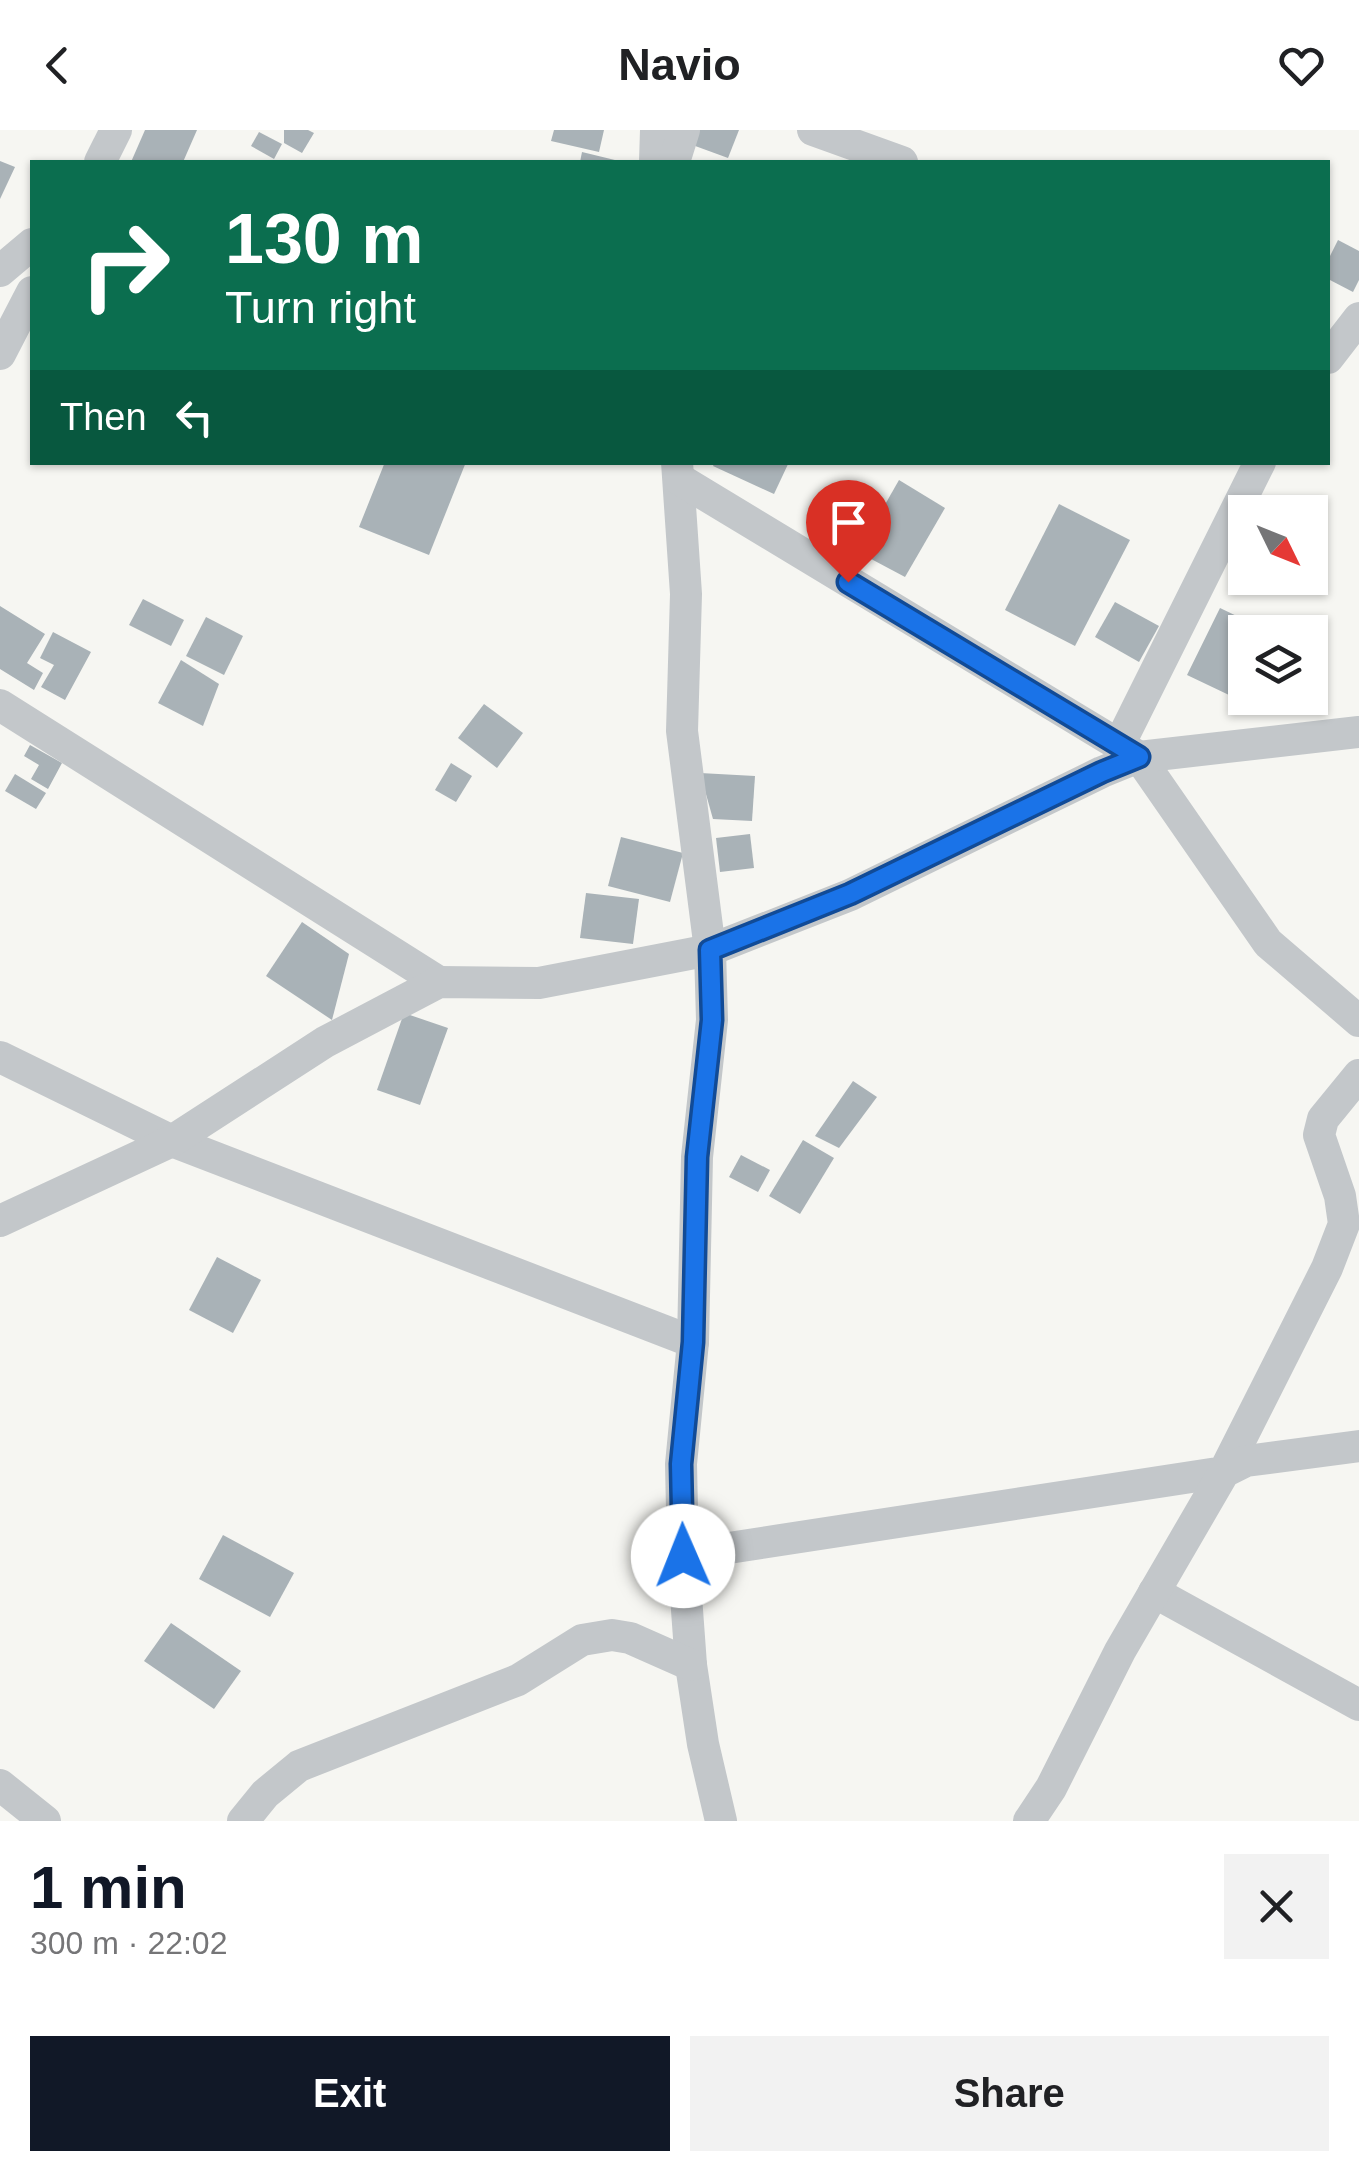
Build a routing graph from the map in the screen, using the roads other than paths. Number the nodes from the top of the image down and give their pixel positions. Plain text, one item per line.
1 (116, 130) edge
2 (656, 130) edge
3 (684, 130) edge
4 (814, 130) edge
5 (101, 160) edge
6 (654, 160) edge
7 (675, 160) edge
8 (896, 160) edge
9 (30, 246) edge
10 (2, 267) edge
11 (30, 296) edge
12 (1349, 329) edge
13 (0, 354) edge
14 (1330, 355) edge
15 (1259, 465) edge
16 (678, 470) edge
17 (0, 705) edge
18 (1359, 732) edge
19 (1129, 752) junction
20 (710, 950) junction
21 (439, 982) junction
22 (1359, 1021) edge
23 (0, 1057) edge
24 (1359, 1075) edge
25 (172, 1141) junction
26 (0, 1221) edge
27 (693, 1342) junction
28 (1359, 1446) edge
29 (1224, 1472) junction
30 (683, 1556) junction
31 (1154, 1592) junction
32 (692, 1665) junction
33 (1359, 1705) edge
34 (0, 1784) edge
35 (45, 1821) edge
36 (243, 1821) edge
37 (720, 1821) edge
38 (1028, 1821) edge

1 - 5 street
2 - 6 street
3 - 7 street
4 - 8 street
9 - 10 street
11 - 13 street
12 - 14 street
15 - 19 street
16 - 19 street
16 - 20 street
17 - 21 street
18 - 19 street
19 - 20 street
19 - 22 street
20 - 21 street
20 - 27 street
21 - 25 street
23 - 25 street
24 - 29 street
25 - 26 street
25 - 27 street
27 - 30 street
28 - 29 street
29 - 30 street
29 - 31 street
30 - 32 street
31 - 33 street
31 - 38 street
32 - 36 street
32 - 37 street
34 - 35 street

